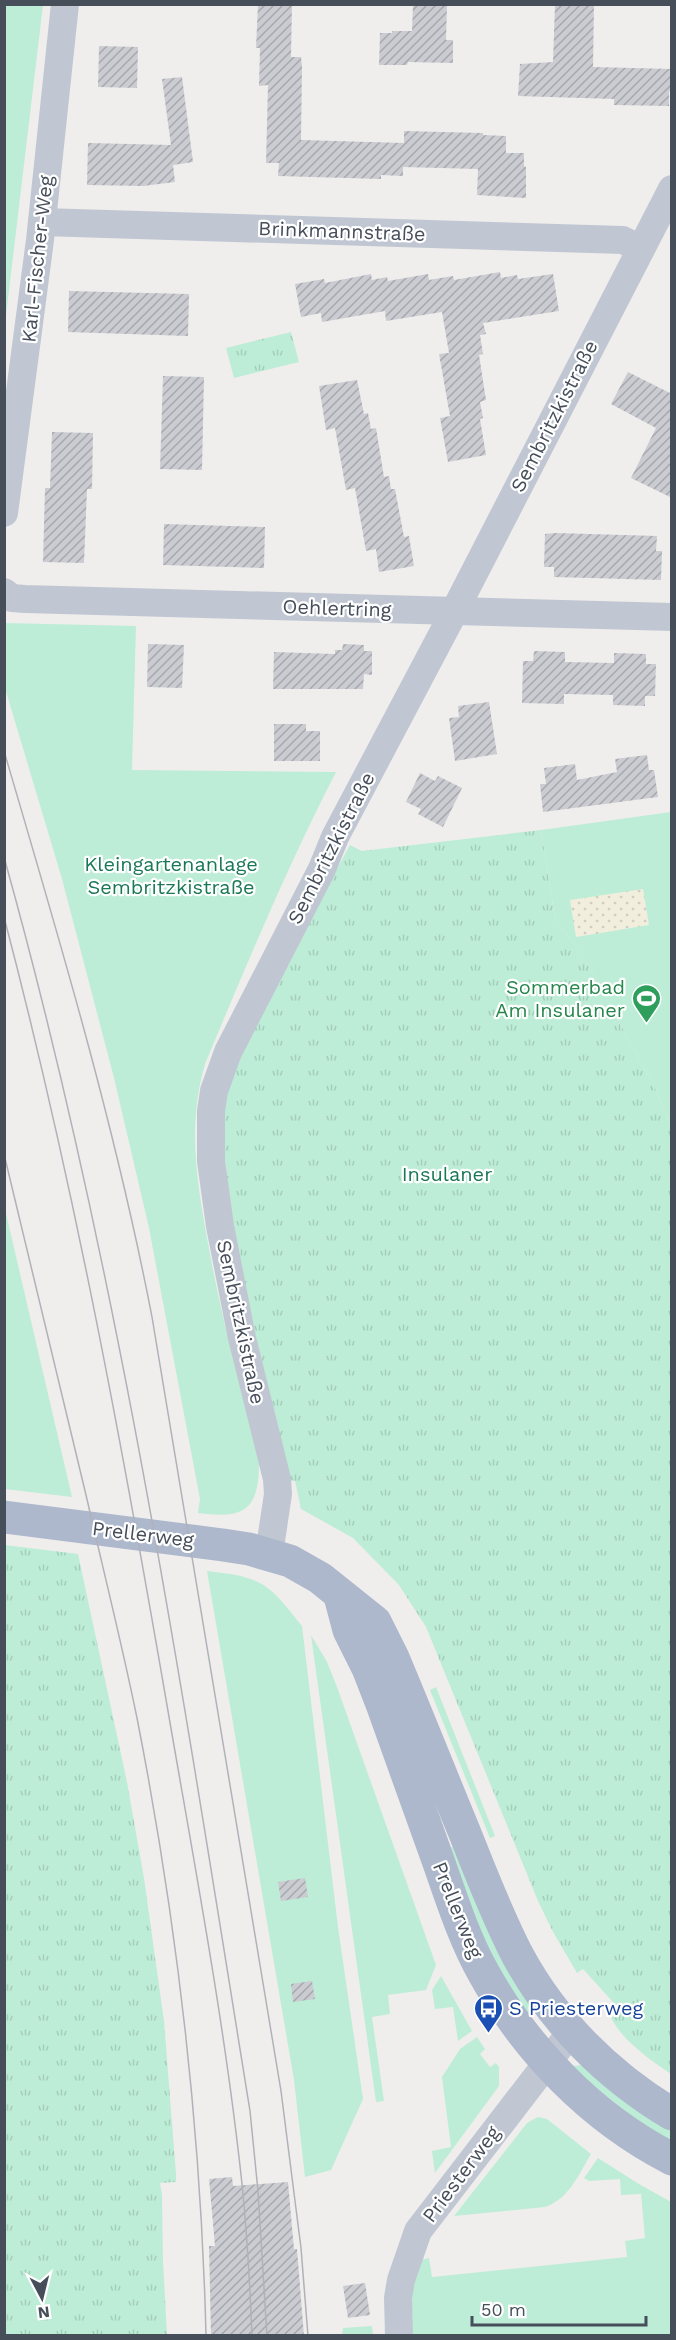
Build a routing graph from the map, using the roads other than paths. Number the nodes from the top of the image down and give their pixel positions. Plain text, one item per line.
1 (65, 4) edge
2 (672, 189) edge
3 (42, 222) junction
4 (640, 249) junction
5 (4, 513) edge
6 (4, 592) edge
7 (454, 612) junction
8 (672, 617) edge
9 (4, 1517) edge
10 (269, 1554) junction
11 (340, 1596) junction
12 (571, 2032) junction
13 (547, 2062) junction
14 (672, 2114) edge
15 (672, 2159) edge
16 (399, 2336) edge

1 - 3 street, Karl-Fischer-Weg
2 - 4 street, Sembritzkistraße
3 - 4 street, Brinkmannstraße
3 - 5 street, Karl-Fischer-Weg
4 - 7 street, Sembritzkistraße
6 - 7 street, Oehlertring
7 - 8 street, Oehlertring
7 - 10 street, Sembritzkistraße
9 - 10 main road, Prellerweg
10 - 11 main road, Prellerweg
11 - 12 main road, Prellerweg
11 - 13 main road, Prellerweg
12 - 13 street, Priesterweg
12 - 14 main road, Prellerweg
13 - 15 main road, Prellerweg
13 - 16 street, Priesterweg

